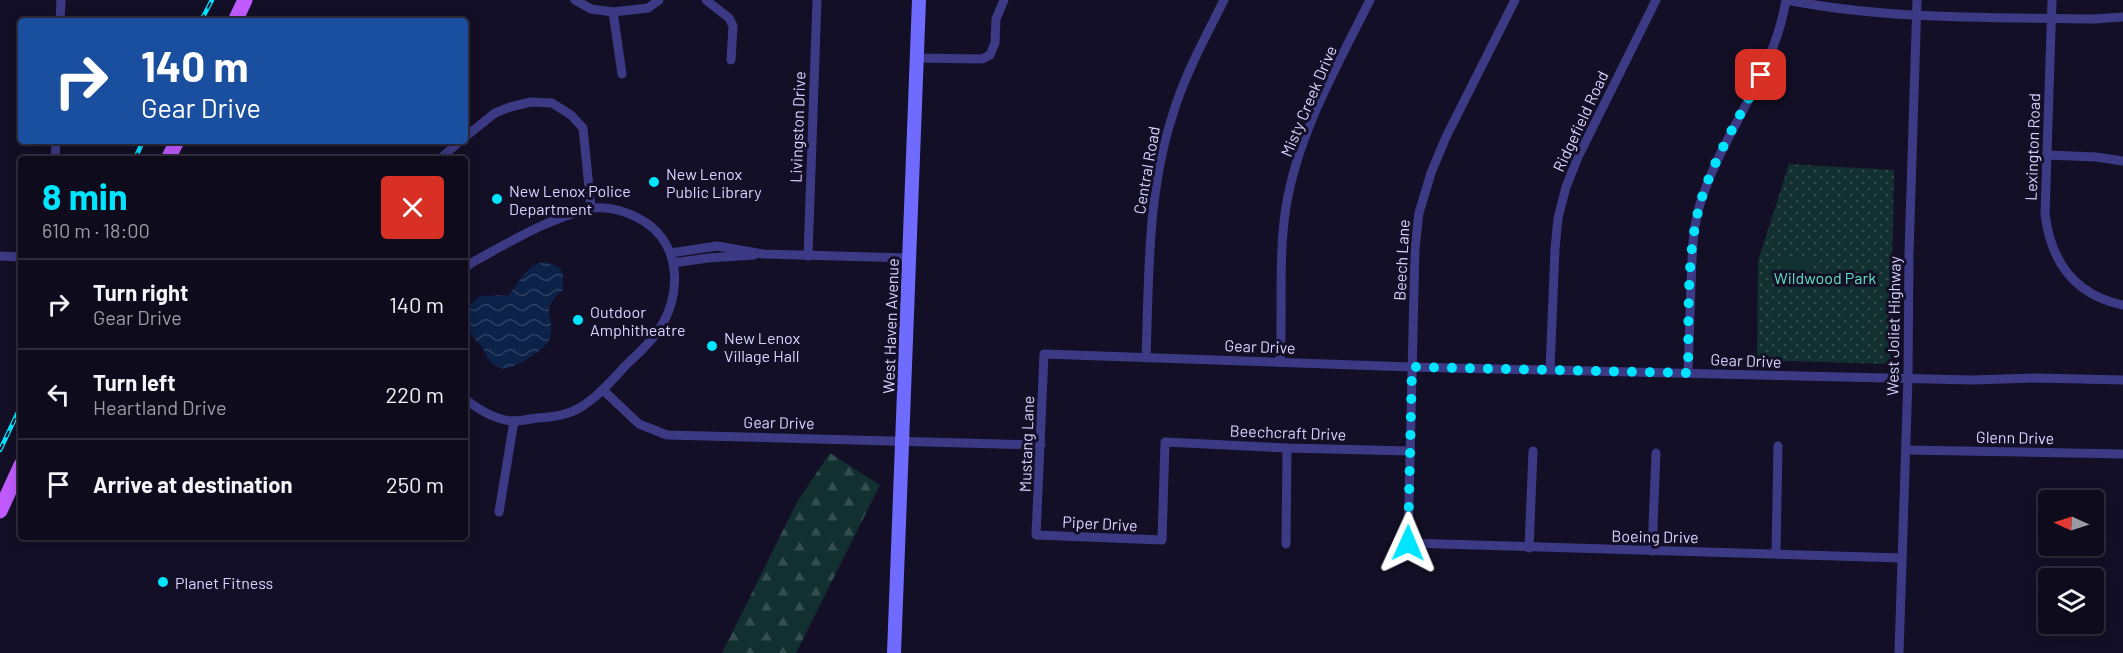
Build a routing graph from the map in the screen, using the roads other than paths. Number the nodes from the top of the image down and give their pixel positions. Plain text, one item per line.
1 (61, 0) edge
2 (245, 0) edge
3 (575, 0) edge
4 (659, 0) edge
5 (706, 0) edge
6 (817, 0) edge
7 (919, 0) edge
8 (1004, 0) edge
9 (1224, 0) edge
10 (1370, 0) edge
11 (1515, 0) edge
12 (1656, 0) edge
13 (1786, 0) edge
14 (1917, 0) edge
15 (2052, 0) edge
16 (613, 12) junction
17 (1916, 14) junction
18 (2123, 17) edge
19 (60, 18) edge
20 (236, 18) edge
21 (2051, 18) junction
22 (916, 58) junction
23 (731, 60) dead end
24 (622, 74) dead end
25 (468, 135) edge
26 (457, 144) edge
27 (2047, 155) junction
28 (443, 156) edge
29 (2123, 161) edge
30 (591, 208) junction
31 (671, 253) junction
32 (763, 254) junction
33 (0, 256) edge
34 (808, 256) junction
35 (18, 257) edge
36 (910, 258) junction
37 (673, 263) junction
38 (468, 266) edge
39 (2123, 305) edge
40 (1044, 354) joint
41 (1146, 358) junction
42 (1280, 362) junction
43 (1412, 367) junction
44 (1550, 369) junction
45 (1688, 373) junction
46 (1908, 378) junction
47 (2123, 380) edge
48 (603, 390) junction
49 (468, 401) edge
50 (514, 421) junction
51 (902, 440) junction
52 (1041, 445) junction
53 (1778, 446) dead end
54 (1287, 448) junction
55 (1906, 450) junction
56 (1410, 451) junction
57 (1533, 451) dead end
58 (1656, 453) dead end
59 (2123, 454) edge
60 (18, 472) edge
61 (0, 511) edge
62 (499, 512) dead end
63 (1036, 535) joint
64 (1162, 540) joint
65 (1408, 543) joint
66 (1286, 544) dead end
67 (1529, 548) junction
68 (1652, 551) junction
69 (1776, 554) junction
70 (1901, 558) junction
71 (894, 653) edge
72 (1899, 653) edge

1 - 19 street
2 - 20 main road
3 - 16 street
4 - 16 street
5 - 23 street
6 - 34 street, Livingston Drive
7 - 22 street, West Haven Avenue
8 - 22 street
9 - 41 street, Central Road
10 - 42 street, Misty Creek Drive
11 - 43 street, Beech Lane
12 - 44 street, Ridgefield Road
13 - 17 street
13 - 45 street
14 - 17 street, West Joliet Highway
15 - 21 street, Lexington Road
16 - 24 street
17 - 21 street
17 - 46 street, West Joliet Highway
18 - 21 street
21 - 27 street, Lexington Road
22 - 36 street, West Haven Avenue
25 - 30 street
26 - 28 street
27 - 29 street
27 - 39 street, Lexington Road
30 - 31 street
30 - 38 street
31 - 32 street
31 - 37 street
32 - 34 street
32 - 37 street
33 - 35 street
34 - 36 street
36 - 51 street, West Haven Avenue
37 - 48 street
40 - 41 street, Gear Drive
40 - 52 street, Mustang Lane
41 - 42 street, Gear Drive
42 - 43 street, Gear Drive
43 - 44 street, Gear Drive
43 - 56 street, Beech Lane
44 - 45 street, Gear Drive
45 - 46 street, Gear Drive
46 - 47 street, Gear Drive
46 - 55 street, West Joliet Highway
48 - 50 street
48 - 51 street, Gear Drive
49 - 50 street
50 - 62 street
51 - 52 street, Gear Drive
51 - 71 street, West Haven Avenue
52 - 63 street, Mustang Lane
53 - 69 street
54 - 56 street, Beechcraft Drive
54 - 64 street, Beechcraft Drive
54 - 66 street
55 - 59 street, Glenn Drive
55 - 70 street, West Joliet Highway
56 - 65 street, Beech Lane
57 - 67 street
58 - 68 street
60 - 61 main road
63 - 64 street, Piper Drive
65 - 67 street, Boeing Drive
67 - 68 street, Boeing Drive
68 - 69 street, Boeing Drive
69 - 70 street, Boeing Drive
70 - 72 street, West Joliet Highway

